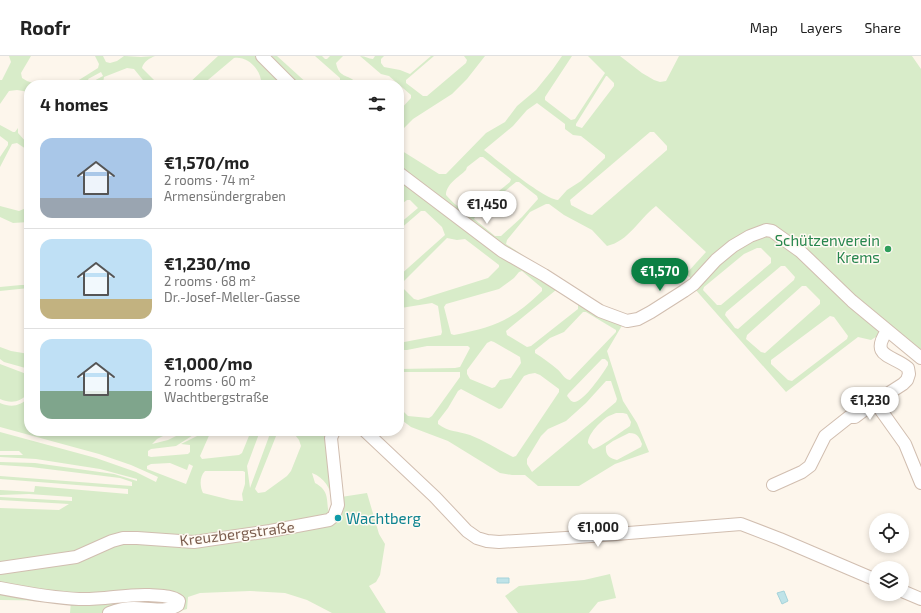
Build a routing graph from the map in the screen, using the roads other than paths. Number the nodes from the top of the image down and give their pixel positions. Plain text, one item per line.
1 (262, 56) edge
2 (286, 80) edge
3 (404, 177) edge
4 (887, 331) junction
5 (921, 358) edge
6 (875, 402) junction
7 (332, 436) edge
8 (370, 436) edge
9 (921, 483) edge
10 (773, 485) dead end
11 (0, 568) edge
12 (869, 577) edge
13 (0, 588) edge
14 (909, 594) edge
15 (921, 599) edge
16 (109, 613) edge

1 - 2 street
3 - 4 street
4 - 5 street
4 - 6 street
6 - 9 street
6 - 10 street
7 - 11 street, Kreuzbergstraße
8 - 12 street
13 - 16 street
14 - 15 street

